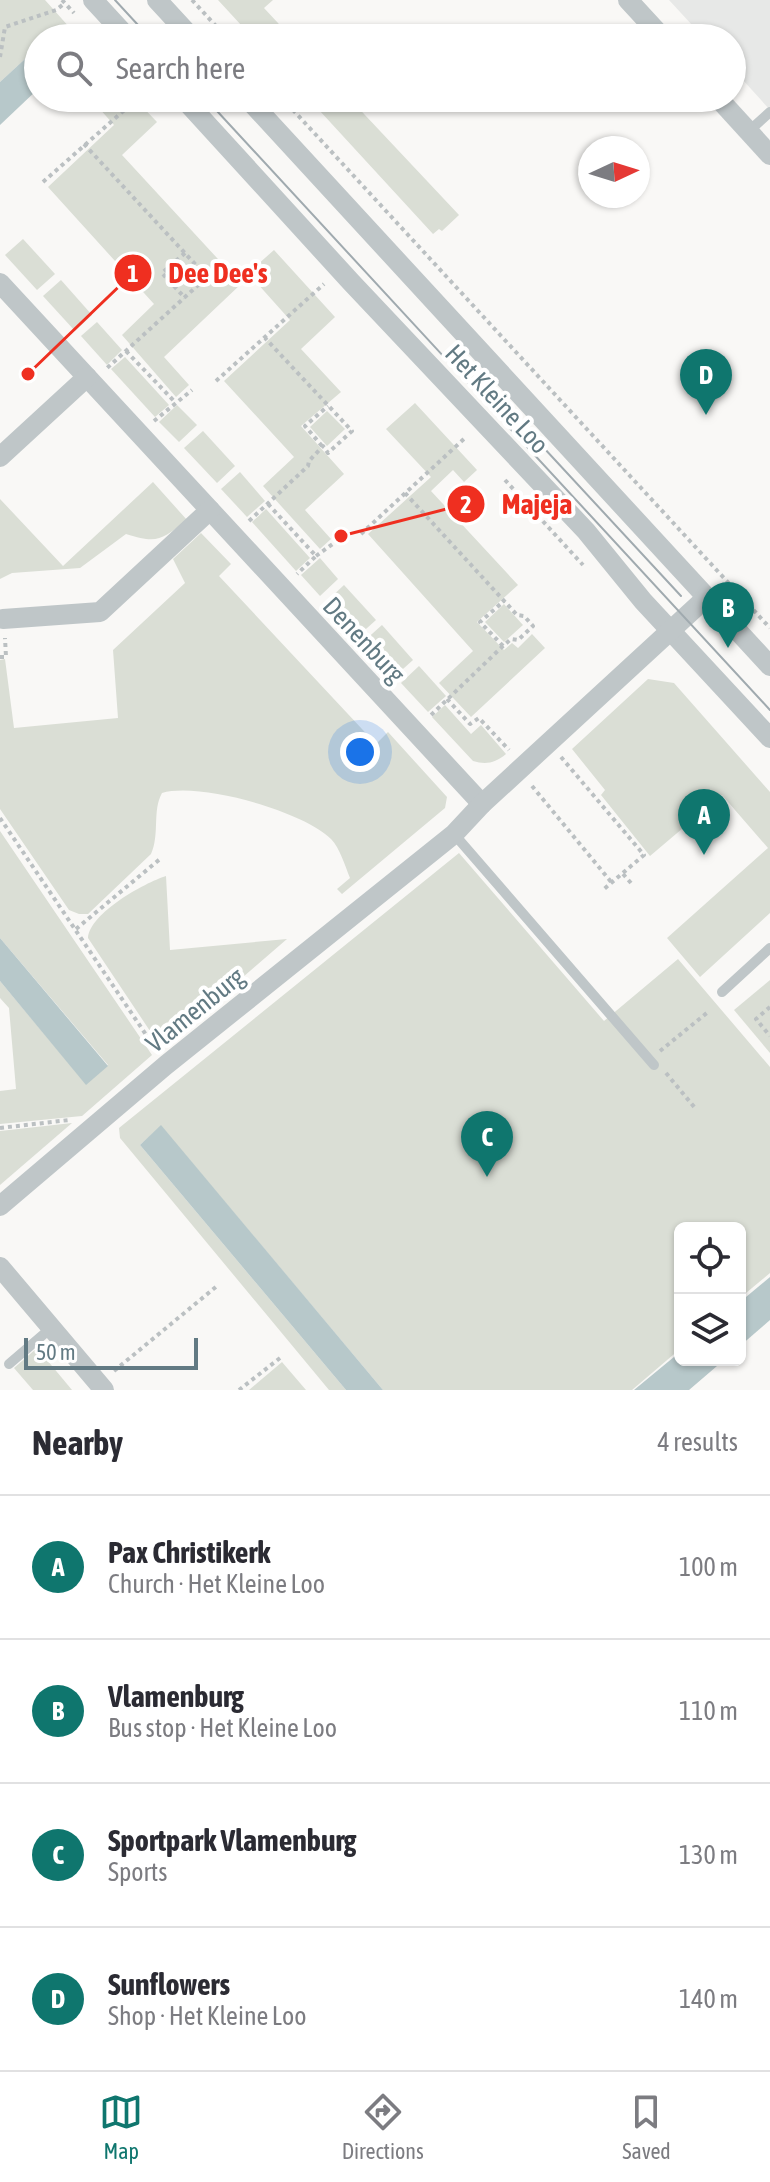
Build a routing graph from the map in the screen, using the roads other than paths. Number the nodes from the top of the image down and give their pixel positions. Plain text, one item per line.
1 (93, 0) edge
2 (157, 0) edge
3 (628, 0) edge
4 (115, 24) edge
5 (179, 24) edge
6 (650, 24) edge
7 (196, 112) edge
8 (260, 112) edge
9 (731, 112) edge
10 (770, 112) edge
11 (749, 131) junction
12 (770, 155) edge
13 (0, 283) edge
14 (90, 379) junction
15 (0, 457) edge
16 (210, 510) junction
17 (707, 597) junction
18 (3, 619) dead end
19 (671, 632) junction
20 (770, 666) edge
21 (770, 738) edge
22 (482, 804) junction
23 (454, 834) junction
24 (770, 948) edge
25 (722, 992) dead end
26 (652, 1062) road end
27 (0, 1206) edge
28 (0, 1267) edge
29 (51, 1328) junction
30 (9, 1364) dead end
31 (101, 1387) edge

1 - 4 street
2 - 5 street
3 - 6 street
7 - 19 street, Het Kleine Loo
8 - 17 street, Het Kleine Loo
9 - 11 street
10 - 11 lane
11 - 12 street
13 - 14 street, Denenburg
14 - 15 street
14 - 16 street, Denenburg
16 - 18 street
16 - 22 street, Denenburg
17 - 19 street, Vlamenburg
17 - 20 street, Het Kleine Loo
19 - 21 street, Het Kleine Loo
19 - 22 street, Vlamenburg
22 - 23 street, Vlamenburg
23 - 26 lane
23 - 27 street, Vlamenburg
24 - 25 lane
28 - 29 street
29 - 30 lane
29 - 31 street

